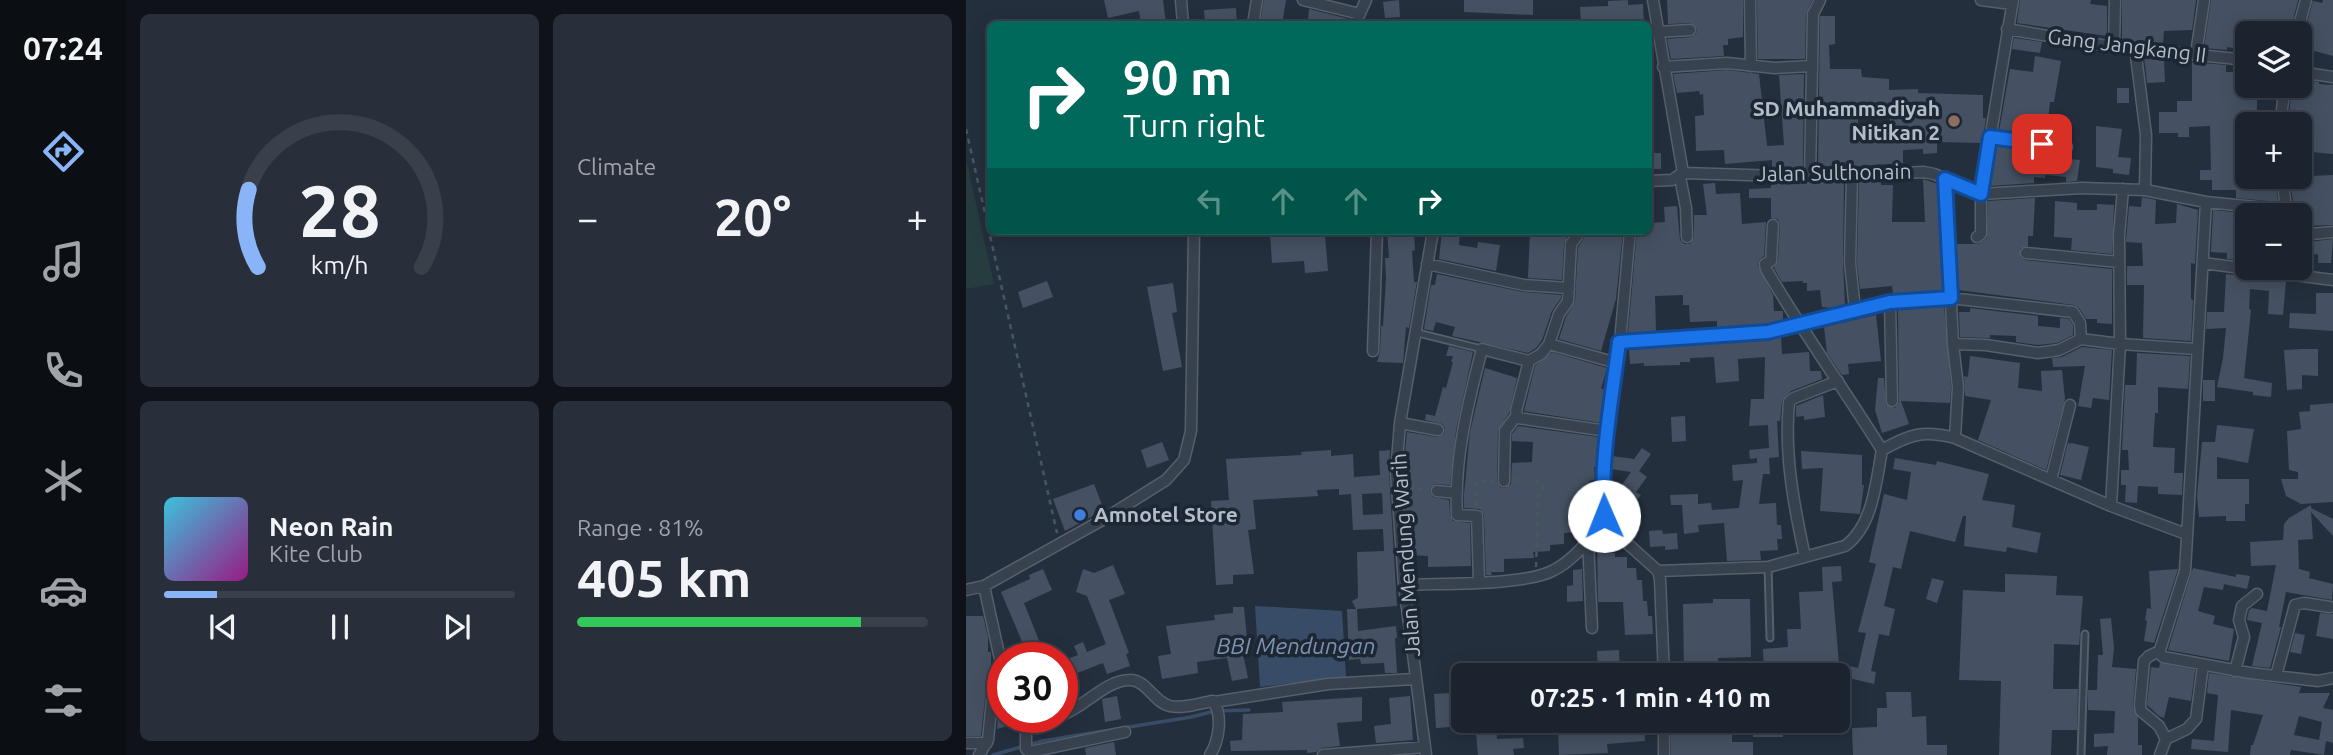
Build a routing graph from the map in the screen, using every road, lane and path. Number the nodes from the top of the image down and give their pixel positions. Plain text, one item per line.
1 (1181, 0) edge
2 (1257, 0) edge
3 (1303, 0) edge
4 (1366, 0) edge
5 (1653, 0) edge
6 (1750, 0) edge
7 (1820, 0) edge
8 (1981, 0) edge
9 (2115, 0) edge
10 (2204, 0) edge
11 (2306, 0) edge
12 (2013, 2) edge
13 (1360, 14) junction
14 (1183, 21) edge
15 (1254, 21) edge
16 (1356, 21) edge
17 (2300, 21) edge
18 (2007, 29) junction
19 (1690, 30) dead end
20 (1657, 32) junction
21 (2114, 46) junction
22 (2135, 48) junction
23 (2196, 54) junction
24 (2235, 59) edge
25 (1752, 66) junction
26 (1811, 66) junction
27 (1663, 67) junction
28 (2312, 74) edge
29 (2333, 77) edge
30 (966, 129) edge
31 (1990, 137) junction
32 (2067, 147) dead end
33 (1681, 175) junction
34 (1852, 176) junction
35 (1810, 177) junction
36 (1945, 179) junction
37 (1652, 181) edge
38 (2123, 189) junction
39 (2146, 190) junction
40 (1981, 194) junction
41 (2206, 202) junction
42 (2235, 206) edge
43 (987, 222) edge
44 (1773, 225) dead end
45 (2333, 232) edge
46 (2312, 234) edge
47 (990, 235) edge
48 (1194, 235) edge
49 (1377, 235) edge
50 (1432, 235) edge
51 (1577, 235) edge
52 (1630, 235) edge
53 (1687, 237) dead end
54 (1977, 237) dead end
55 (2026, 253) dead end
56 (2119, 262) junction
57 (2203, 263) junction
58 (1427, 264) junction
59 (2235, 267) edge
60 (2312, 277) edge
61 (2333, 280) edge
62 (1569, 288) junction
63 (1951, 298) junction
64 (1890, 302) junction
65 (1855, 310) junction
66 (1798, 325) junction
67 (1414, 332) junction
68 (2081, 339) junction
69 (1619, 342) junction
70 (1549, 344) junction
71 (1954, 344) junction
72 (2120, 344) junction
73 (1482, 349) junction
74 (2197, 349) junction
75 (1373, 351) dead end
76 (1529, 361) junction
77 (1617, 363) junction
78 (1838, 381) junction
79 (1892, 401) dead end
80 (2070, 405) dead end
81 (1517, 415) junction
82 (1400, 423) junction
83 (1438, 430) dead end
84 (1607, 431) junction
85 (1955, 439) junction
86 (1882, 450) junction
87 (2052, 480) junction
88 (1504, 481) dead end
89 (1543, 483) dead end
90 (1397, 487) junction
91 (1437, 491) joint
92 (1456, 493) junction
93 (2110, 506) junction
94 (1605, 522) junction
95 (2186, 534) junction
96 (1588, 540) junction
97 (1059, 542) junction
98 (1805, 557) junction
99 (1768, 567) junction
100 (1658, 571) junction
101 (1536, 577) junction
102 (1479, 582) junction
103 (1404, 585) junction
104 (984, 586) junction
105 (966, 590) edge
106 (2258, 594) dead end
107 (2330, 607) dead end
108 (1592, 628) dead end
109 (2085, 634) dead end
110 (1770, 638) dead end
111 (996, 642) edge
112 (2160, 650) junction
113 (1664, 663) edge
114 (2203, 665) junction
115 (2235, 671) junction
116 (2276, 676) junction
117 (2333, 678) edge
118 (1415, 679) junction
119 (1215, 704) junction
120 (1078, 707) edge
121 (1125, 732) dead end
122 (987, 733) edge
123 (1026, 733) edge
124 (1664, 733) edge
125 (2165, 739) junction
126 (966, 743) edge
127 (986, 743) junction
128 (1425, 751) edge
129 (979, 755) edge
130 (1210, 755) edge
131 (1323, 755) edge
132 (1664, 755) edge
133 (2081, 755) edge
134 (2160, 755) edge

1 - 14 street
2 - 15 street
3 - 13 street
4 - 13 street
5 - 20 street
6 - 25 street
7 - 26 street
8 - 12 street
9 - 21 street
10 - 23 street
11 - 17 street
12 - 18 street
13 - 16 street
18 - 21 street, Gang Jangkang II
18 - 31 street
19 - 20 street
20 - 27 street
21 - 22 street, Gang Jangkang II
22 - 23 street, Gang Jangkang II
22 - 39 street
23 - 24 street, Gang Jangkang II
25 - 26 street
25 - 27 street
26 - 35 street
27 - 33 street
28 - 29 street
30 - 43 path
31 - 32 street
31 - 40 street
33 - 35 street, Jalan Sulthonain
33 - 37 street, Jalan Sulthonain
33 - 53 street
34 - 35 street, Jalan Sulthonain
34 - 36 street, Jalan Sulthonain
34 - 65 street
36 - 40 street, Jalan Sulthonain
36 - 63 street
38 - 39 street
38 - 40 street
38 - 56 street
39 - 41 street
40 - 54 street
41 - 42 street
41 - 57 street
44 - 66 street
45 - 46 street
47 - 97 path
48 - 97 street
49 - 75 street
50 - 58 street, Jalan Mendung Warih
51 - 62 street
52 - 69 street
55 - 56 street
56 - 72 street
57 - 59 street
57 - 74 street
58 - 62 street
58 - 67 street, Jalan Mendung Warih
60 - 61 street
62 - 70 street
63 - 64 street
63 - 68 street
63 - 71 street
64 - 65 street
64 - 79 street
65 - 66 street
66 - 69 street
66 - 78 street
67 - 73 lane
67 - 82 street, Jalan Mendung Warih
68 - 71 street
68 - 72 street
69 - 77 street
70 - 76 street
70 - 77 street
71 - 85 street
72 - 74 street
72 - 93 street
73 - 76 street
73 - 92 street
74 - 95 street
76 - 81 street
77 - 84 street
78 - 86 street
78 - 98 street
80 - 87 street
81 - 84 street
81 - 88 street
82 - 83 street
82 - 90 street, Jalan Mendung Warih
84 - 94 street
85 - 86 street
85 - 87 street
86 - 98 street
87 - 93 street
89 - 101 path
90 - 91 path
90 - 103 street, Jalan Mendung Warih
91 - 92 street
92 - 102 street
93 - 95 street
94 - 96 street
94 - 100 street
95 - 112 street
96 - 101 street
96 - 108 street
97 - 104 street
98 - 99 street
99 - 100 street
99 - 110 lane
100 - 113 street
101 - 102 street
102 - 103 street
103 - 118 street, Jalan Mendung Warih
104 - 105 street
104 - 111 street
106 - 115 street
107 - 116 street
109 - 133 lane
112 - 114 street
112 - 125 street
114 - 115 street
114 - 125 street
115 - 116 street
116 - 117 street
118 - 119 street
118 - 128 street, Jalan Mendung Warih
119 - 120 street
119 - 130 street
121 - 123 street
122 - 127 street
124 - 132 street
125 - 134 street
126 - 127 street
127 - 129 street
128 - 131 street

